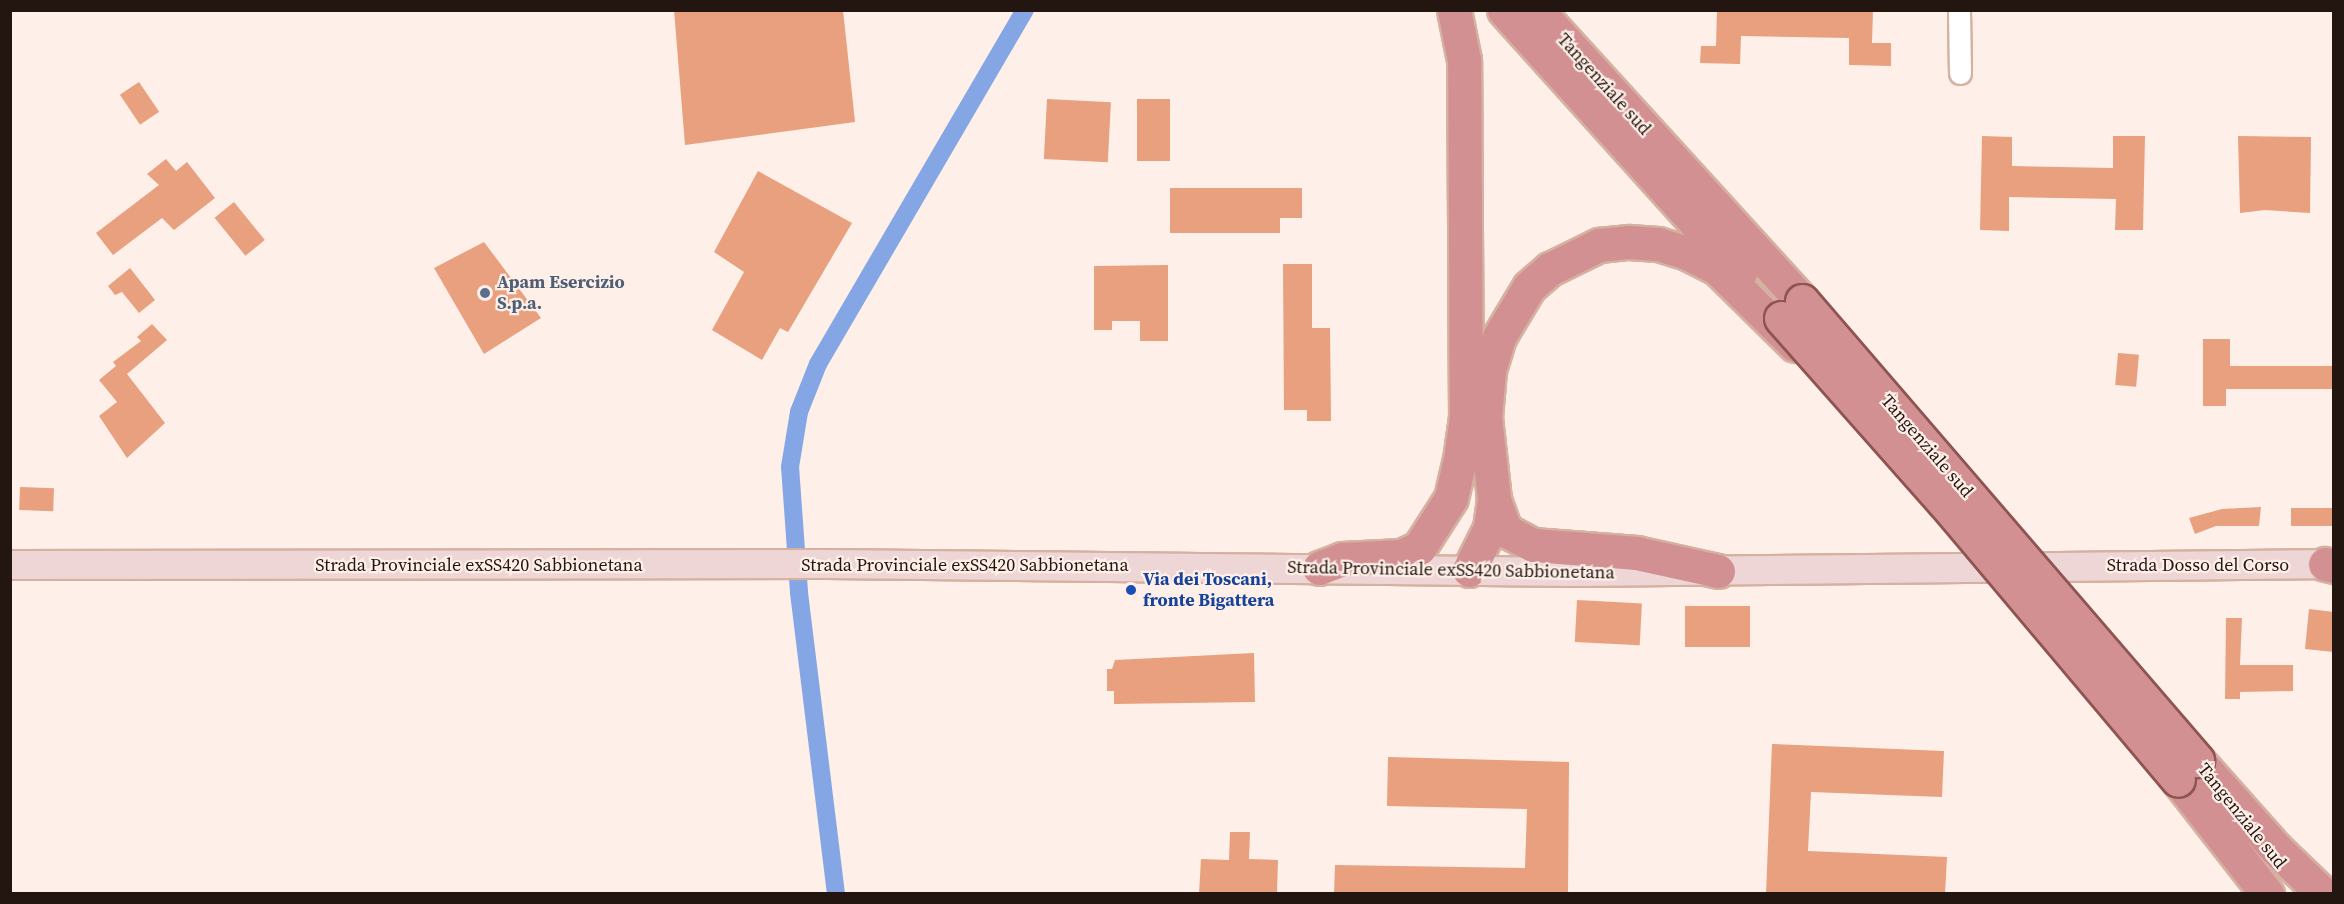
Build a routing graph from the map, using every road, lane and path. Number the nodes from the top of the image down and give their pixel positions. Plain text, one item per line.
1 (1454, 10) edge
2 (1504, 10) edge
3 (1537, 10) edge
4 (1959, 10) edge
5 (1960, 73) dead end
6 (1786, 314) junction
7 (1450, 498) junction
8 (1494, 499) junction
9 (10, 565) edge
10 (2063, 565) joint
11 (2331, 565) edge
12 (1319, 568) junction
13 (1469, 570) junction
14 (1718, 571) junction
15 (2188, 770) junction
16 (2267, 894) edge
17 (2304, 894) edge
18 (2323, 894) edge

1 - 7 highway
2 - 6 highway, Tangenziale sud
3 - 6 highway, Tangenziale sud
4 - 5 street
6 - 8 highway
6 - 15 highway, Tangenziale sud, bridge
6 - 15 highway, Tangenziale sud, bridge
7 - 12 highway
7 - 13 highway
8 - 13 highway
8 - 14 highway
9 - 12 main road, Strada Provinciale exSS420 Sabbionetana
10 - 11 main road, Strada Dosso del Corso
10 - 14 main road, Strada Provinciale exSS420 Sabbionetana
12 - 13 main road, Strada Provinciale exSS420 Sabbionetana
13 - 14 main road, Strada Provinciale exSS420 Sabbionetana
15 - 16 highway, Tangenziale sud
15 - 17 highway, Tangenziale sud
15 - 18 highway

